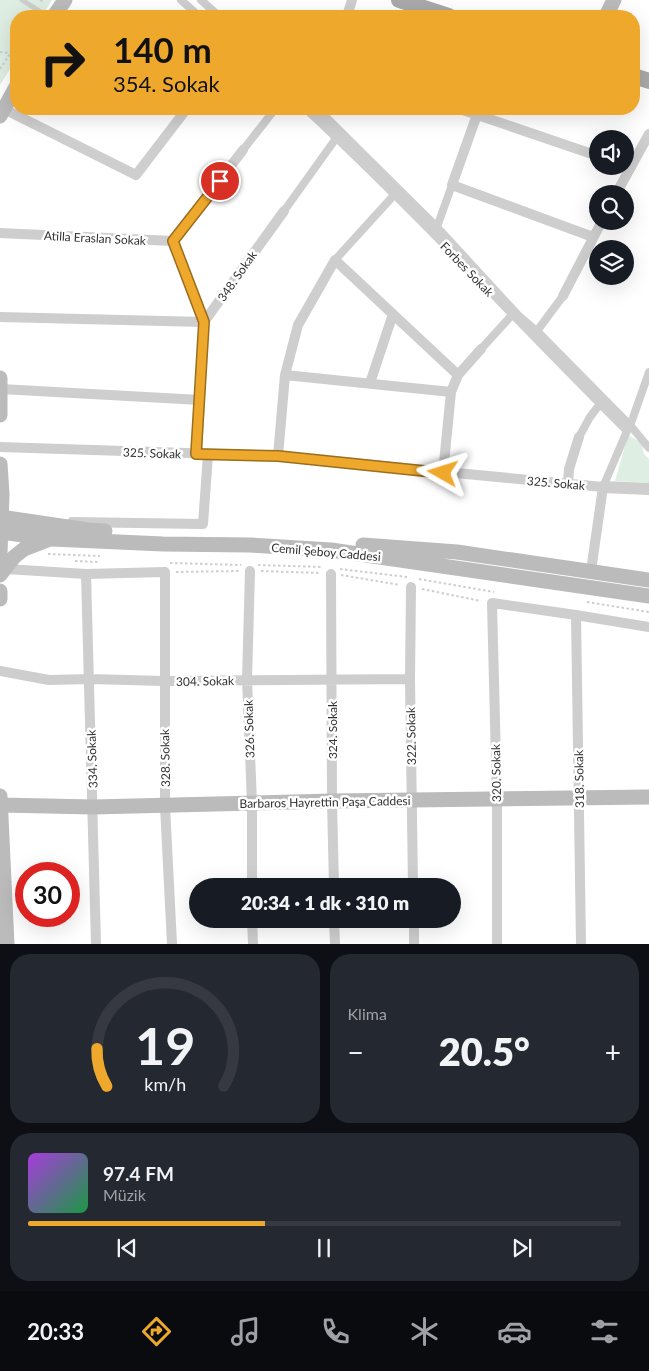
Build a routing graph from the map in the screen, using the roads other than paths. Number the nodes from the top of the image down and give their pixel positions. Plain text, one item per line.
1 (22, 0) edge
2 (181, 0) edge
3 (201, 0) edge
4 (400, 0) edge
5 (38, 10) edge
6 (192, 10) edge
7 (212, 10) edge
8 (431, 10) edge
9 (10, 98) edge
10 (2, 113) edge
11 (180, 115) edge
12 (269, 115) edge
13 (313, 115) edge
14 (324, 115) edge
15 (477, 115) edge
16 (489, 115) edge
17 (649, 134) edge
18 (337, 137) junction
19 (243, 150) joint
20 (589, 153) edge
21 (634, 156) edge
22 (452, 184) junction
23 (395, 194) junction
24 (284, 211) joint
25 (436, 226) junction
26 (597, 230) edge
27 (0, 233) edge
28 (593, 237) junction
29 (173, 241) junction
30 (335, 260) junction
31 (563, 296) joint
32 (393, 314) junction
33 (512, 316) junction
34 (0, 317) edge
35 (204, 322) junction
36 (537, 331) junction
37 (481, 349) joint
38 (649, 372) edge
39 (284, 375) junction
40 (458, 375) junction
41 (1, 383) edge
42 (370, 383) junction
43 (451, 392) junction
44 (200, 400) junction
45 (600, 404) junction
46 (0, 414) edge
47 (629, 428) junction
48 (579, 437) joint
49 (0, 447) edge
50 (649, 448) edge
51 (196, 454) junction
52 (208, 455) junction
53 (278, 456) junction
54 (0, 464) edge
55 (443, 473) junction
56 (568, 484) junction
57 (603, 487) junction
58 (649, 489) edge
59 (36, 521) junction
60 (0, 524) edge
61 (52, 539) junction
62 (0, 555) edge
63 (250, 571) dead end
64 (591, 571) junction
65 (3, 572) edge
66 (86, 574) junction
67 (331, 574) dead end
68 (649, 580) edge
69 (411, 586) dead end
70 (0, 591) edge
71 (649, 596) edge
72 (0, 599) edge
73 (576, 615) junction
74 (649, 627) edge
75 (0, 671) edge
76 (90, 679) junction
77 (410, 679) junction
78 (247, 680) junction
79 (332, 680) junction
80 (164, 681) junction
81 (0, 796) edge
82 (649, 797) edge
83 (580, 798) junction
84 (496, 800) junction
85 (332, 801) junction
86 (413, 801) junction
87 (252, 803) junction
88 (0, 805) edge
89 (165, 806) junction
90 (94, 807) junction
91 (252, 878) edge
92 (334, 878) edge
93 (414, 878) edge
94 (252, 928) edge
95 (334, 928) edge
96 (414, 928) edge
97 (6, 944) edge
98 (96, 944) edge
99 (172, 944) edge
100 (252, 944) edge
101 (335, 944) edge
102 (414, 944) edge
103 (497, 944) edge
104 (581, 944) edge

1 - 5 lane
2 - 6 street
3 - 7 street
4 - 8 main road
9 - 10 main road
10 - 11 street
12 - 19 street
13 - 18 street, Forbes Sokak
14 - 25 street, Forbes Sokak
15 - 22 street
16 - 20 street
17 - 21 street
18 - 23 street, Forbes Sokak
18 - 24 street, 348. Sokak
19 - 29 street
22 - 25 street
22 - 28 street
23 - 30 street
23 - 33 street, Forbes Sokak
24 - 35 street, 348. Sokak
25 - 36 street, Forbes Sokak
26 - 28 street
27 - 29 street, Atilla Eraslan Sokak
28 - 31 street
29 - 35 street
30 - 32 street
30 - 39 street
31 - 36 street
32 - 40 street
32 - 42 street
33 - 37 street
33 - 45 street, Forbes Sokak
34 - 35 street
35 - 44 street
36 - 47 street, Forbes Sokak
37 - 40 street
38 - 47 street
39 - 42 street
39 - 53 street
40 - 43 street
41 - 44 street
41 - 46 main road
42 - 43 street
43 - 55 street
44 - 51 street
45 - 47 street, Forbes Sokak
45 - 48 street
47 - 50 street, Forbes Sokak
47 - 57 street
48 - 56 street
49 - 51 street, 325. Sokak
51 - 52 street, 325. Sokak
52 - 53 street, 325. Sokak
52 - 59 street
53 - 55 street, 325. Sokak
54 - 60 main road
55 - 56 street, 325. Sokak
56 - 57 street, 325. Sokak
57 - 58 street
57 - 64 street
59 - 60 main road, Cemil Şeboy Caddesi
59 - 64 main road, Cemil Şeboy Caddesi
60 - 61 main road, Cemil Şeboy Caddesi
60 - 62 main road
61 - 65 main road
61 - 71 main road, Cemil Şeboy Caddesi
63 - 78 street, 326. Sokak
64 - 68 main road, Cemil Şeboy Caddesi
65 - 66 street
66 - 76 street, 334. Sokak
66 - 80 street, 328. Sokak
67 - 79 street, 324. Sokak
69 - 77 street, 322. Sokak
70 - 72 main road
73 - 74 street
73 - 83 street, 318. Sokak
73 - 84 street, 320. Sokak
75 - 76 street, 304. Sokak
76 - 80 street, 304. Sokak
76 - 90 street, 334. Sokak
77 - 79 street, 304. Sokak
77 - 86 street, 322. Sokak
78 - 79 street, 304. Sokak
78 - 80 street, 304. Sokak
78 - 87 street, 326. Sokak
79 - 85 street, 324. Sokak
80 - 89 street, 328. Sokak
81 - 88 main road
82 - 83 main road, Barbaros Hayrettin Paşa Caddesi
83 - 84 main road, Barbaros Hayrettin Paşa Caddesi
83 - 104 street, 318. Sokak
84 - 86 main road, Barbaros Hayrettin Paşa Caddesi
84 - 103 street, 320. Sokak
85 - 86 main road, Barbaros Hayrettin Paşa Caddesi
85 - 87 main road, Barbaros Hayrettin Paşa Caddesi
85 - 92 street, 324. Sokak
86 - 93 street, 322. Sokak
87 - 89 main road, Barbaros Hayrettin Paşa Caddesi
87 - 91 street, 326. Sokak
88 - 90 main road, Barbaros Hayrettin Paşa Caddesi
88 - 97 main road
89 - 90 main road, Barbaros Hayrettin Paşa Caddesi
89 - 99 street, 328. Sokak
90 - 98 street, 334. Sokak
94 - 100 street
95 - 101 street
96 - 102 street

